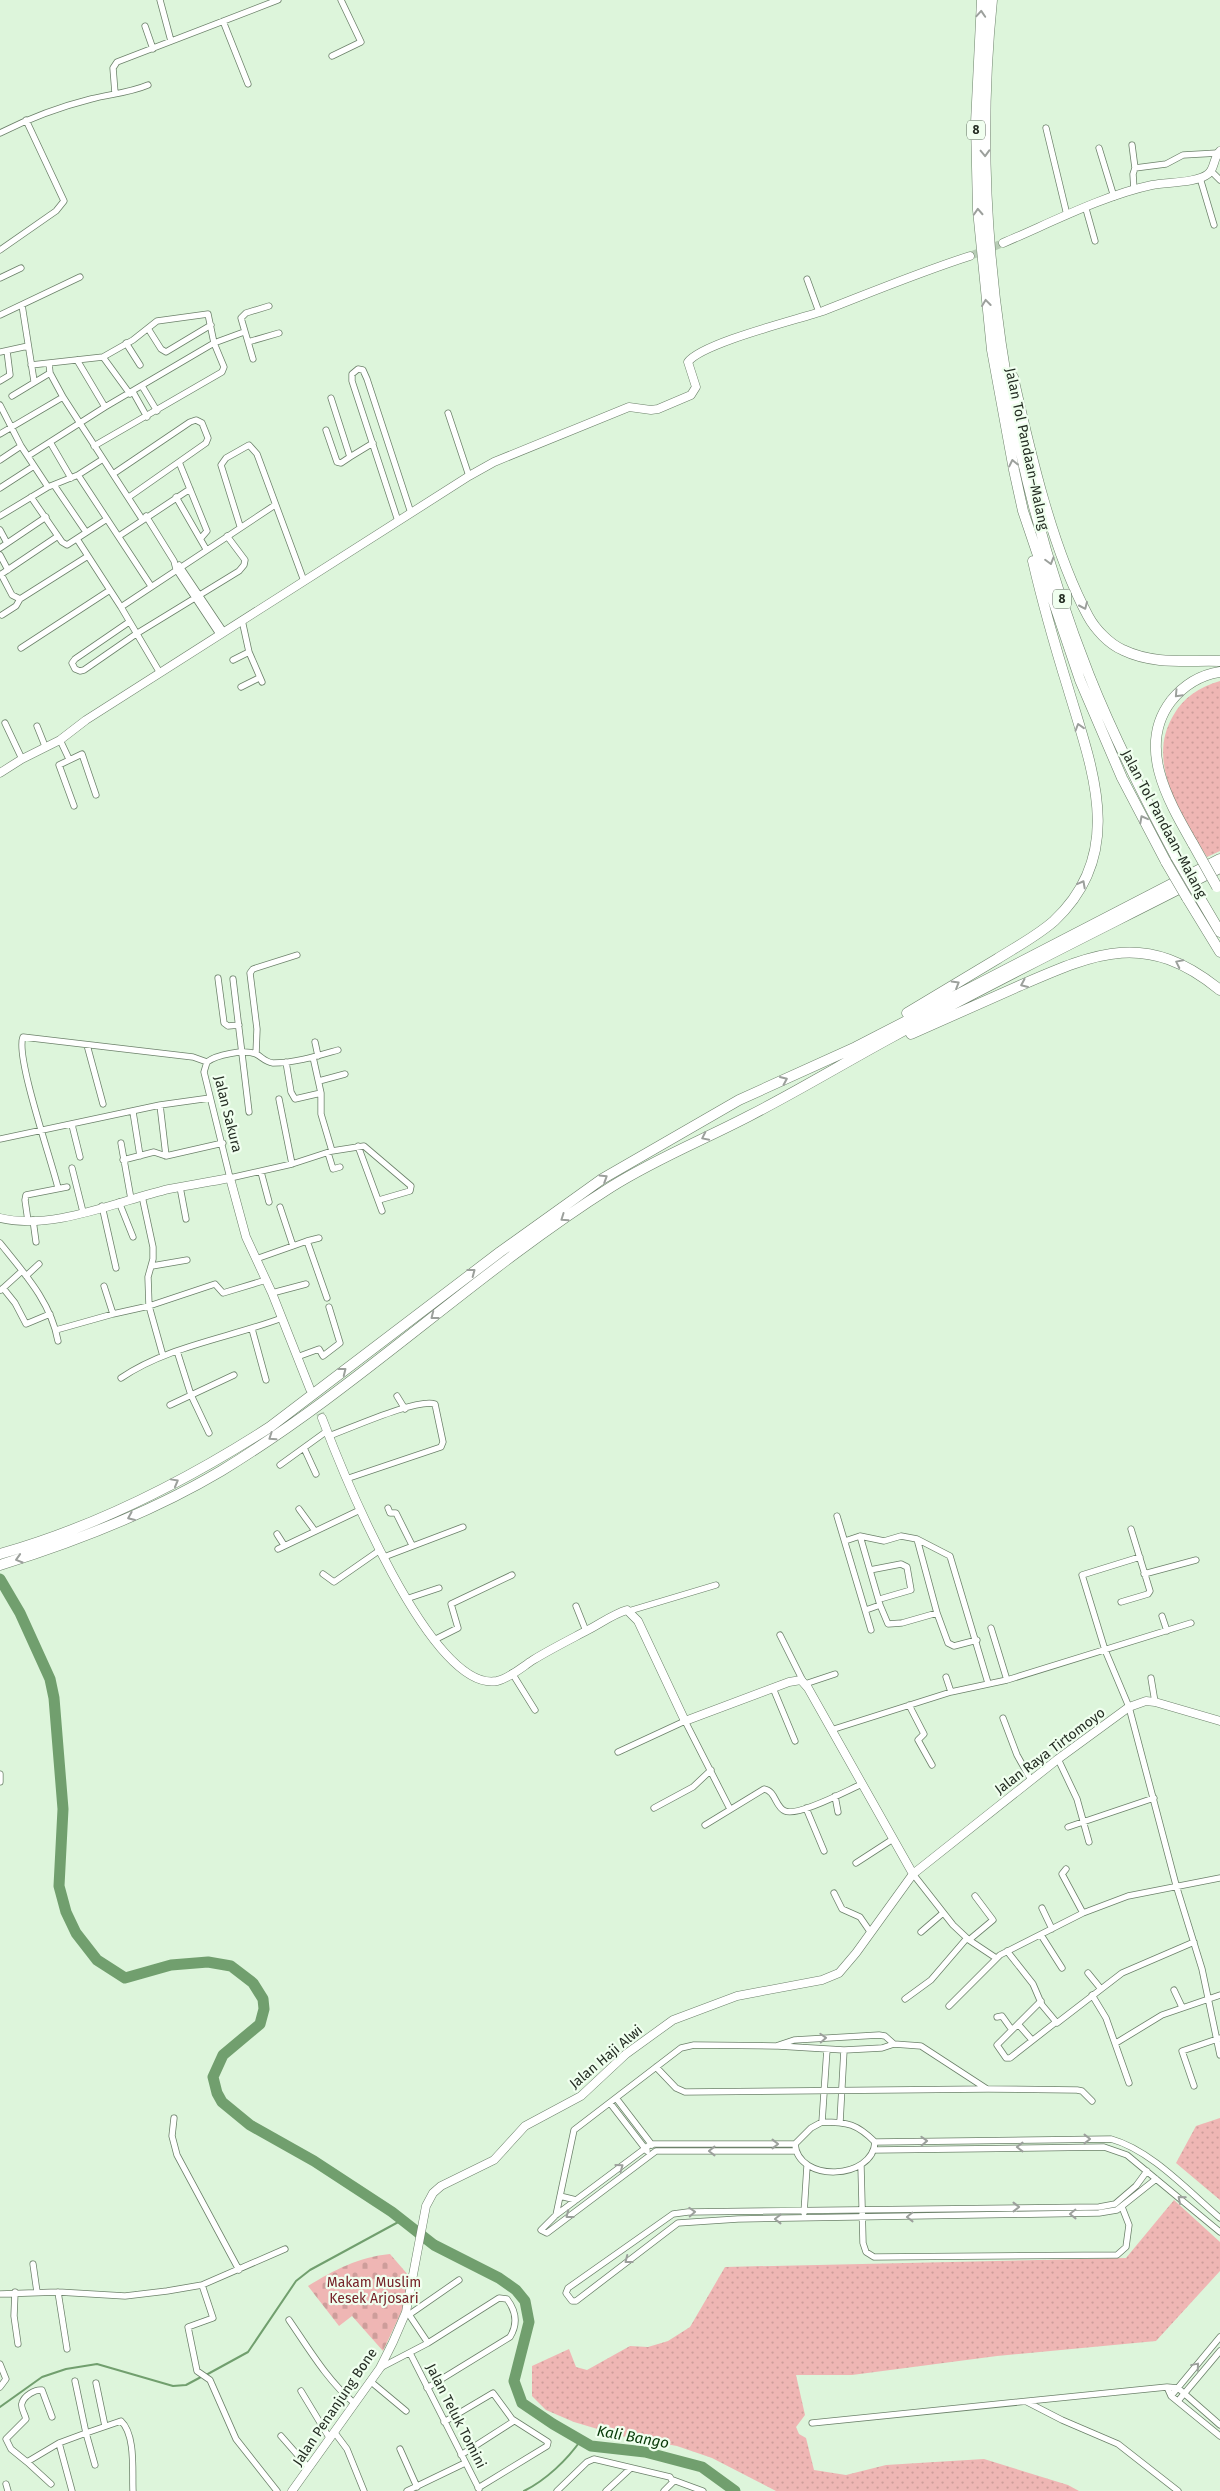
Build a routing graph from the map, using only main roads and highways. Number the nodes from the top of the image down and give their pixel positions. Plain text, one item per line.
1 (982, 0) edge
2 (992, 0) edge
3 (999, 326) junction
4 (1023, 511) junction
5 (1220, 661) edge
6 (1220, 672) edge
7 (1171, 859) junction
8 (1220, 859) edge
9 (1220, 868) edge
10 (1219, 890) edge
11 (1220, 932) edge
12 (1220, 952) edge
13 (1220, 990) edge
14 (856, 1052) junction
15 (37, 1548) junction
16 (0, 1554) edge
17 (0, 1565) edge

4 -> 1 highway, Jalan Tol Pandaan–Malang / 8
2 -> 3 highway, Jalan Tol Pandaan–Malang / 8
3 -> 5 highway
3 -> 7 highway, Jalan Tol Pandaan–Malang / 8
7 -> 4 highway, Jalan Tol Pandaan–Malang / 8
14 -> 4 highway
6 -> 10 highway, bridge
7 - 11 highway, Jalan Tol Pandaan–Malang / 8, bridge
7 - 12 highway, Jalan Tol Pandaan–Malang / 8, bridge
8 - 14 highway
9 - 14 highway
13 -> 14 highway
15 -> 14 highway
14 -> 15 highway
15 - 16 highway
15 -> 17 highway

